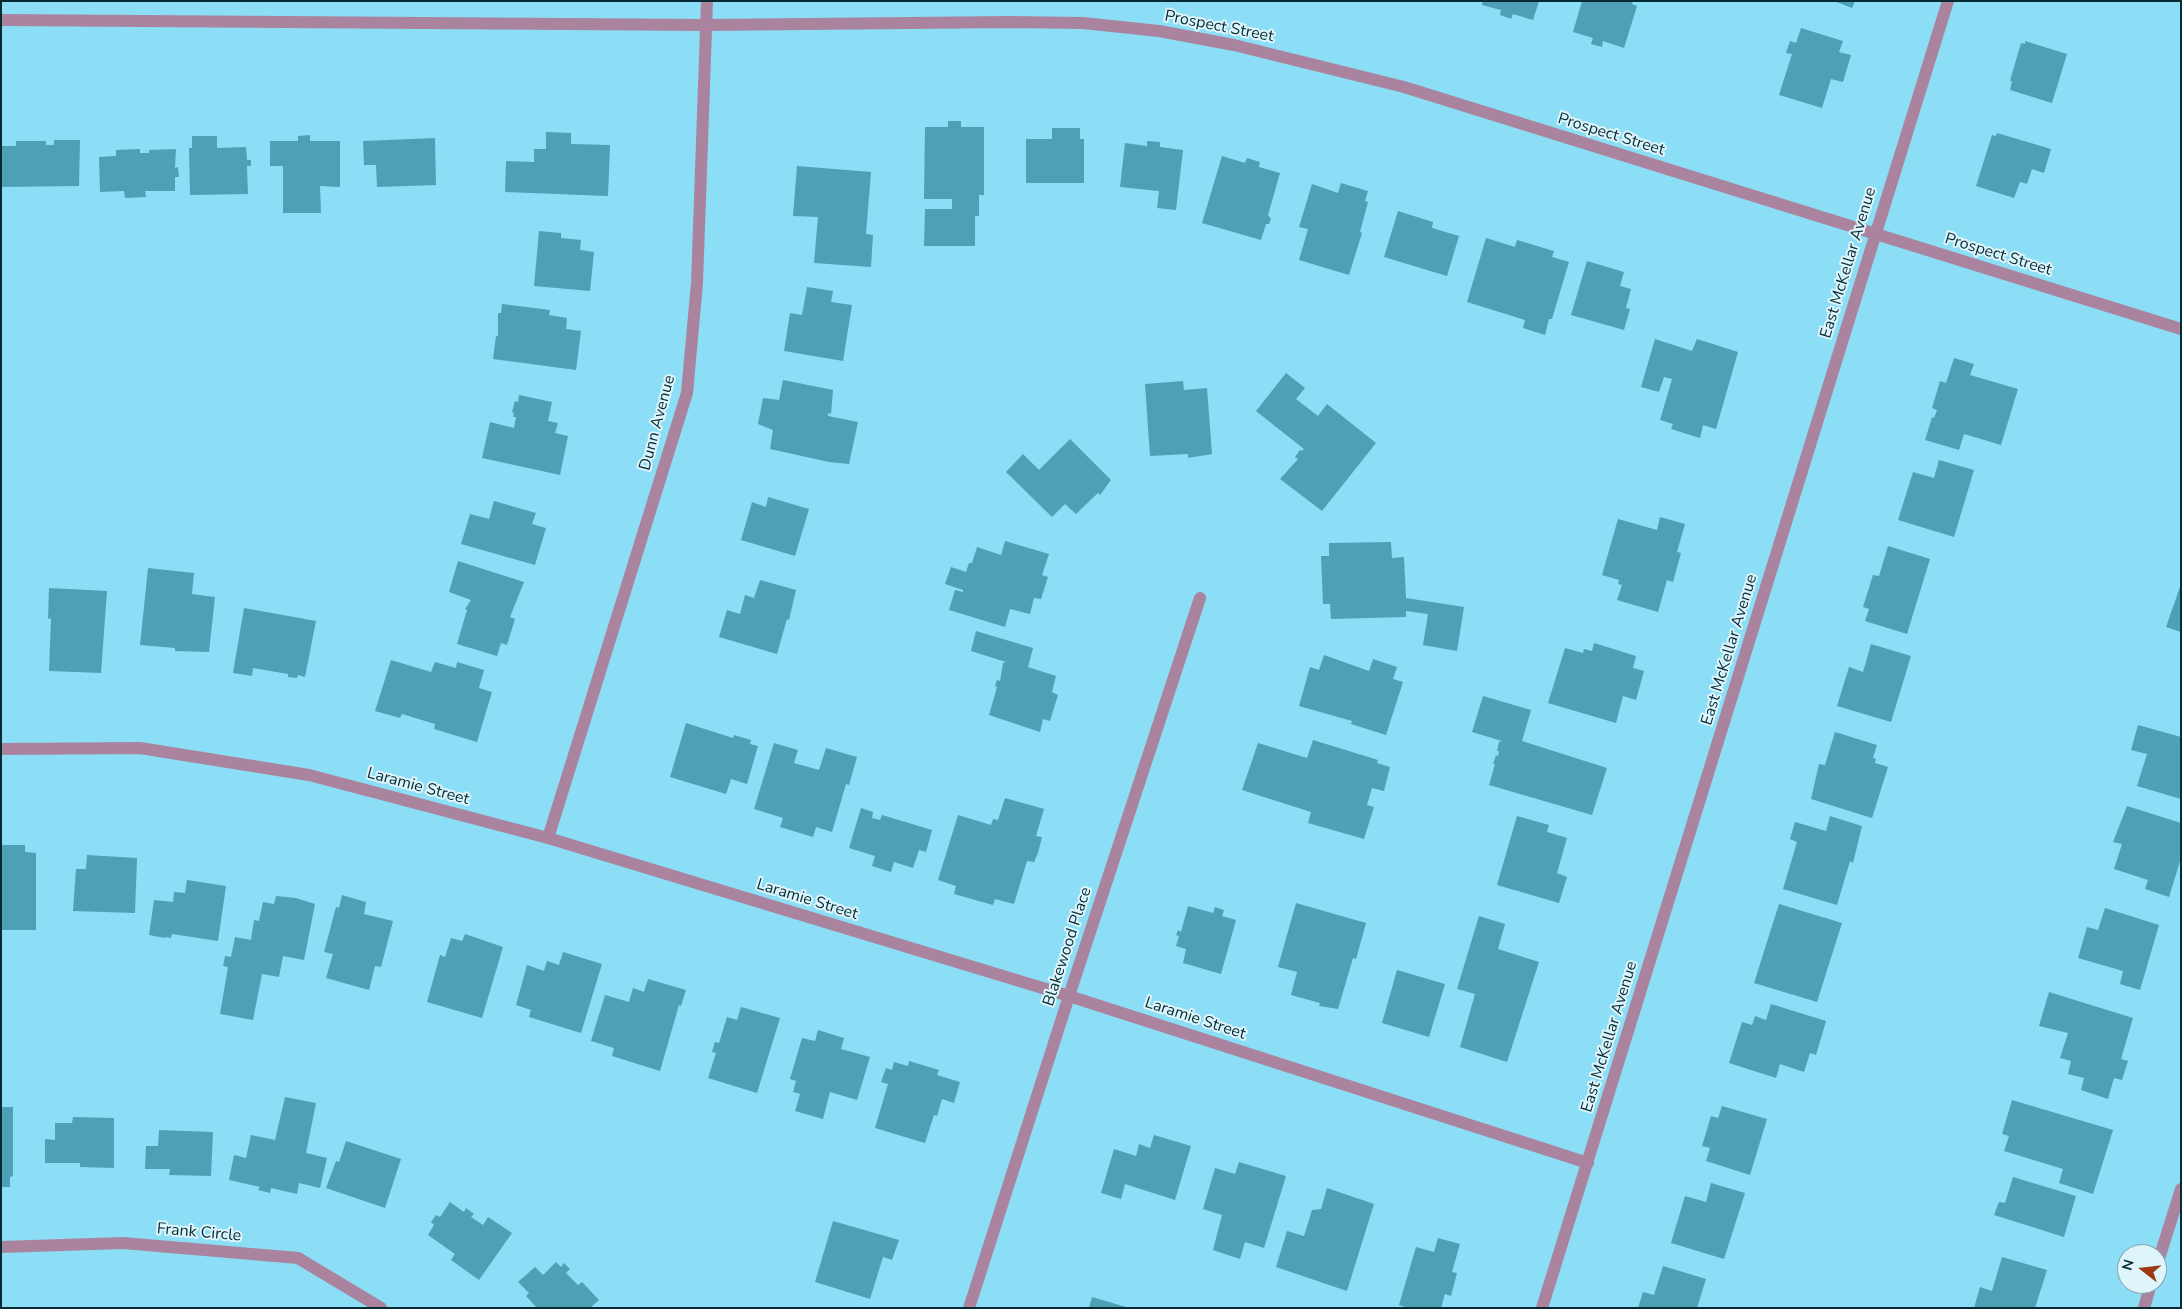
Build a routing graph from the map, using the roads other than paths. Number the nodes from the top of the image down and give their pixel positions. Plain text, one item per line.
1 (707, 1) edge
2 (1948, 1) edge
3 (1, 20) edge
4 (706, 25) junction
5 (1875, 235) junction
6 (2181, 329) edge
7 (1200, 598) dead end
8 (1, 750) edge
9 (548, 838) junction
10 (1069, 996) junction
11 (1588, 1163) junction
12 (2181, 1189) edge
13 (2164, 1244) edge
14 (1, 1247) edge
15 (2148, 1294) edge
16 (380, 1308) edge
17 (970, 1308) edge
18 (1542, 1308) edge
19 (2144, 1308) edge

1 - 4 street, Dunn Avenue
2 - 5 street, East McKellar Avenue
3 - 4 street, Prospect Street
4 - 5 street, Prospect Street
4 - 9 street, Dunn Avenue
5 - 6 street, Prospect Street
5 - 11 street, East McKellar Avenue
7 - 10 street, Blakewood Place
8 - 9 street, Laramie Street
9 - 10 street, Laramie Street
10 - 11 street, Laramie Street
10 - 17 street, Blakewood Place
11 - 18 street, East McKellar Avenue
12 - 13 street
14 - 16 street, Frank Circle
15 - 19 street

